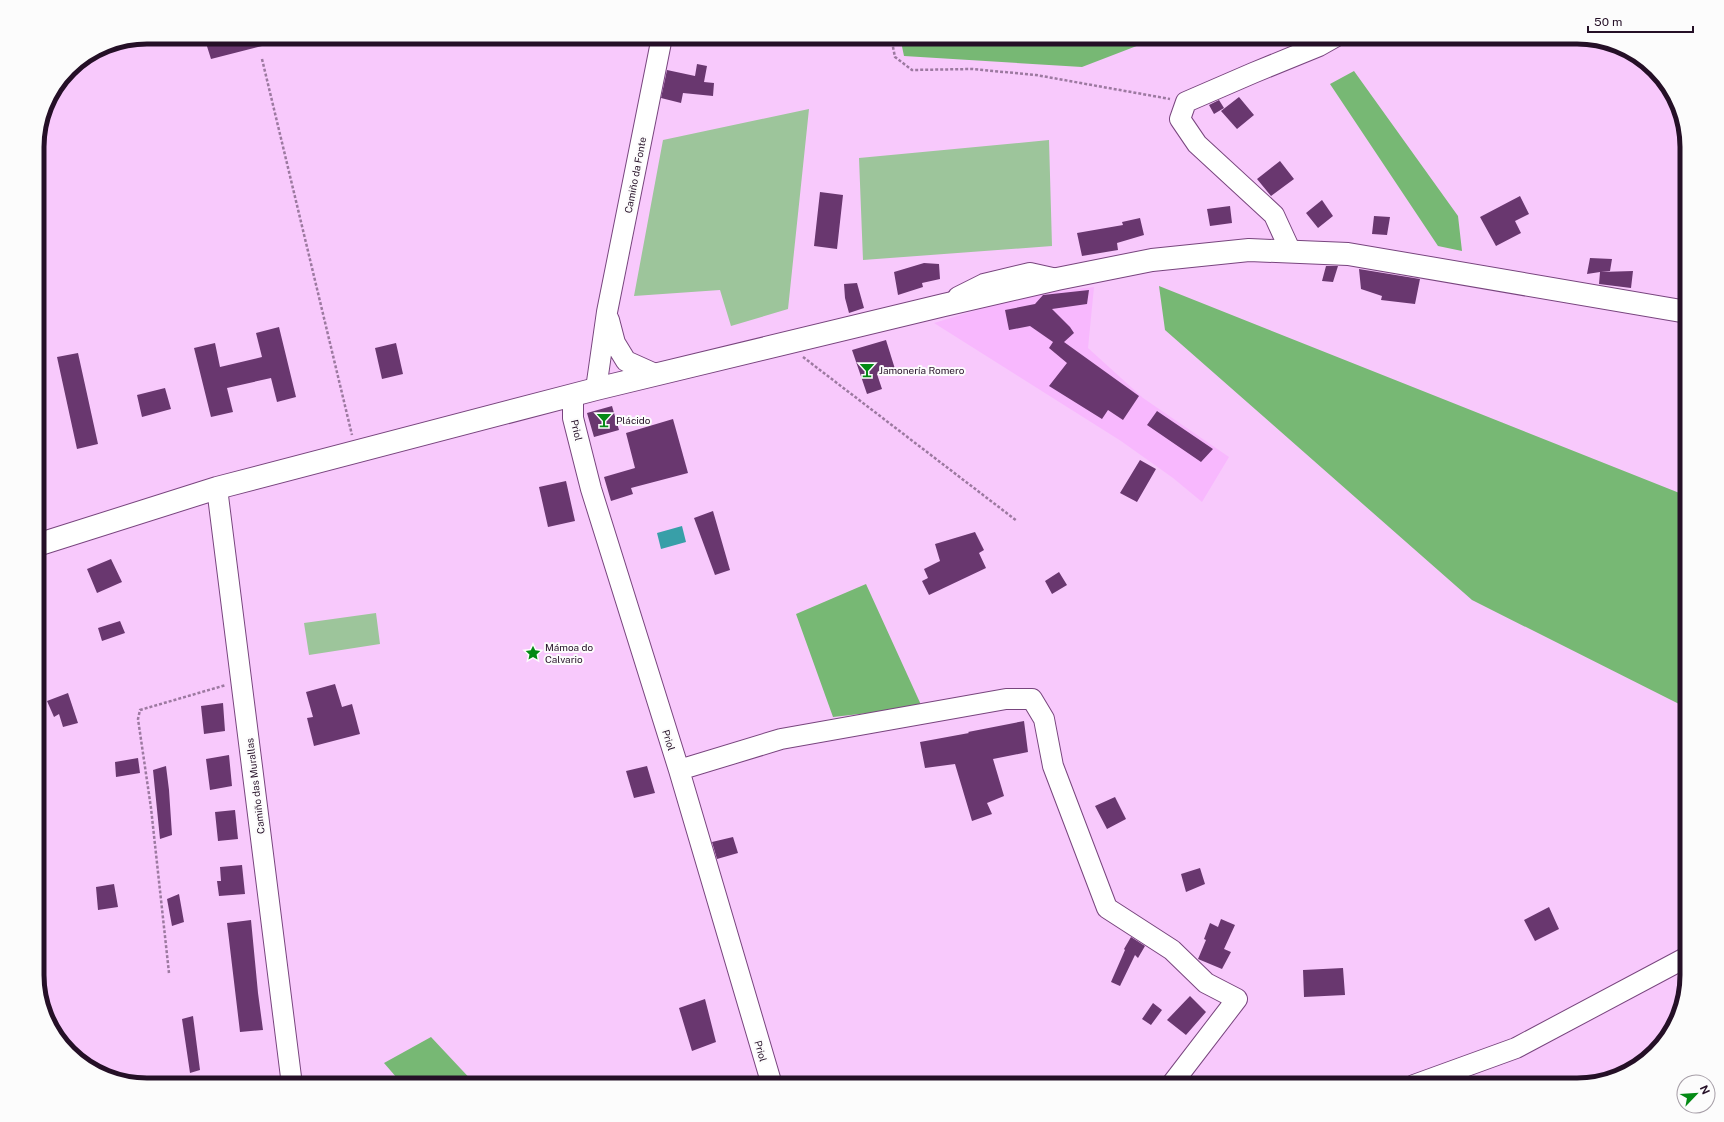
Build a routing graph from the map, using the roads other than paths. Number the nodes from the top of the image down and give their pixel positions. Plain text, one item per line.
1 (661, 44) edge
2 (1323, 44) edge
3 (1291, 252) junction
4 (1680, 311) edge
5 (607, 312) junction
6 (615, 343) junction
7 (654, 374) junction
8 (604, 387) junction
9 (573, 395) junction
10 (218, 488) junction
11 (44, 543) edge
12 (679, 770) junction
13 (1680, 961) edge
14 (291, 1078) edge
15 (770, 1078) edge
16 (1176, 1078) edge
17 (1433, 1078) edge

1 - 5 street, Camiño da Fonte
2 - 3 street
3 - 4 main road
3 - 7 main road
5 - 6 street
5 - 8 street, Camiño da Fonte
6 - 7 street
6 - 8 street
7 - 8 main road
8 - 9 main road
9 - 10 main road
9 - 12 street, Priol
10 - 11 main road
10 - 14 street, Camiño das Murallas
12 - 15 street, Priol
12 - 16 street
13 - 17 street

